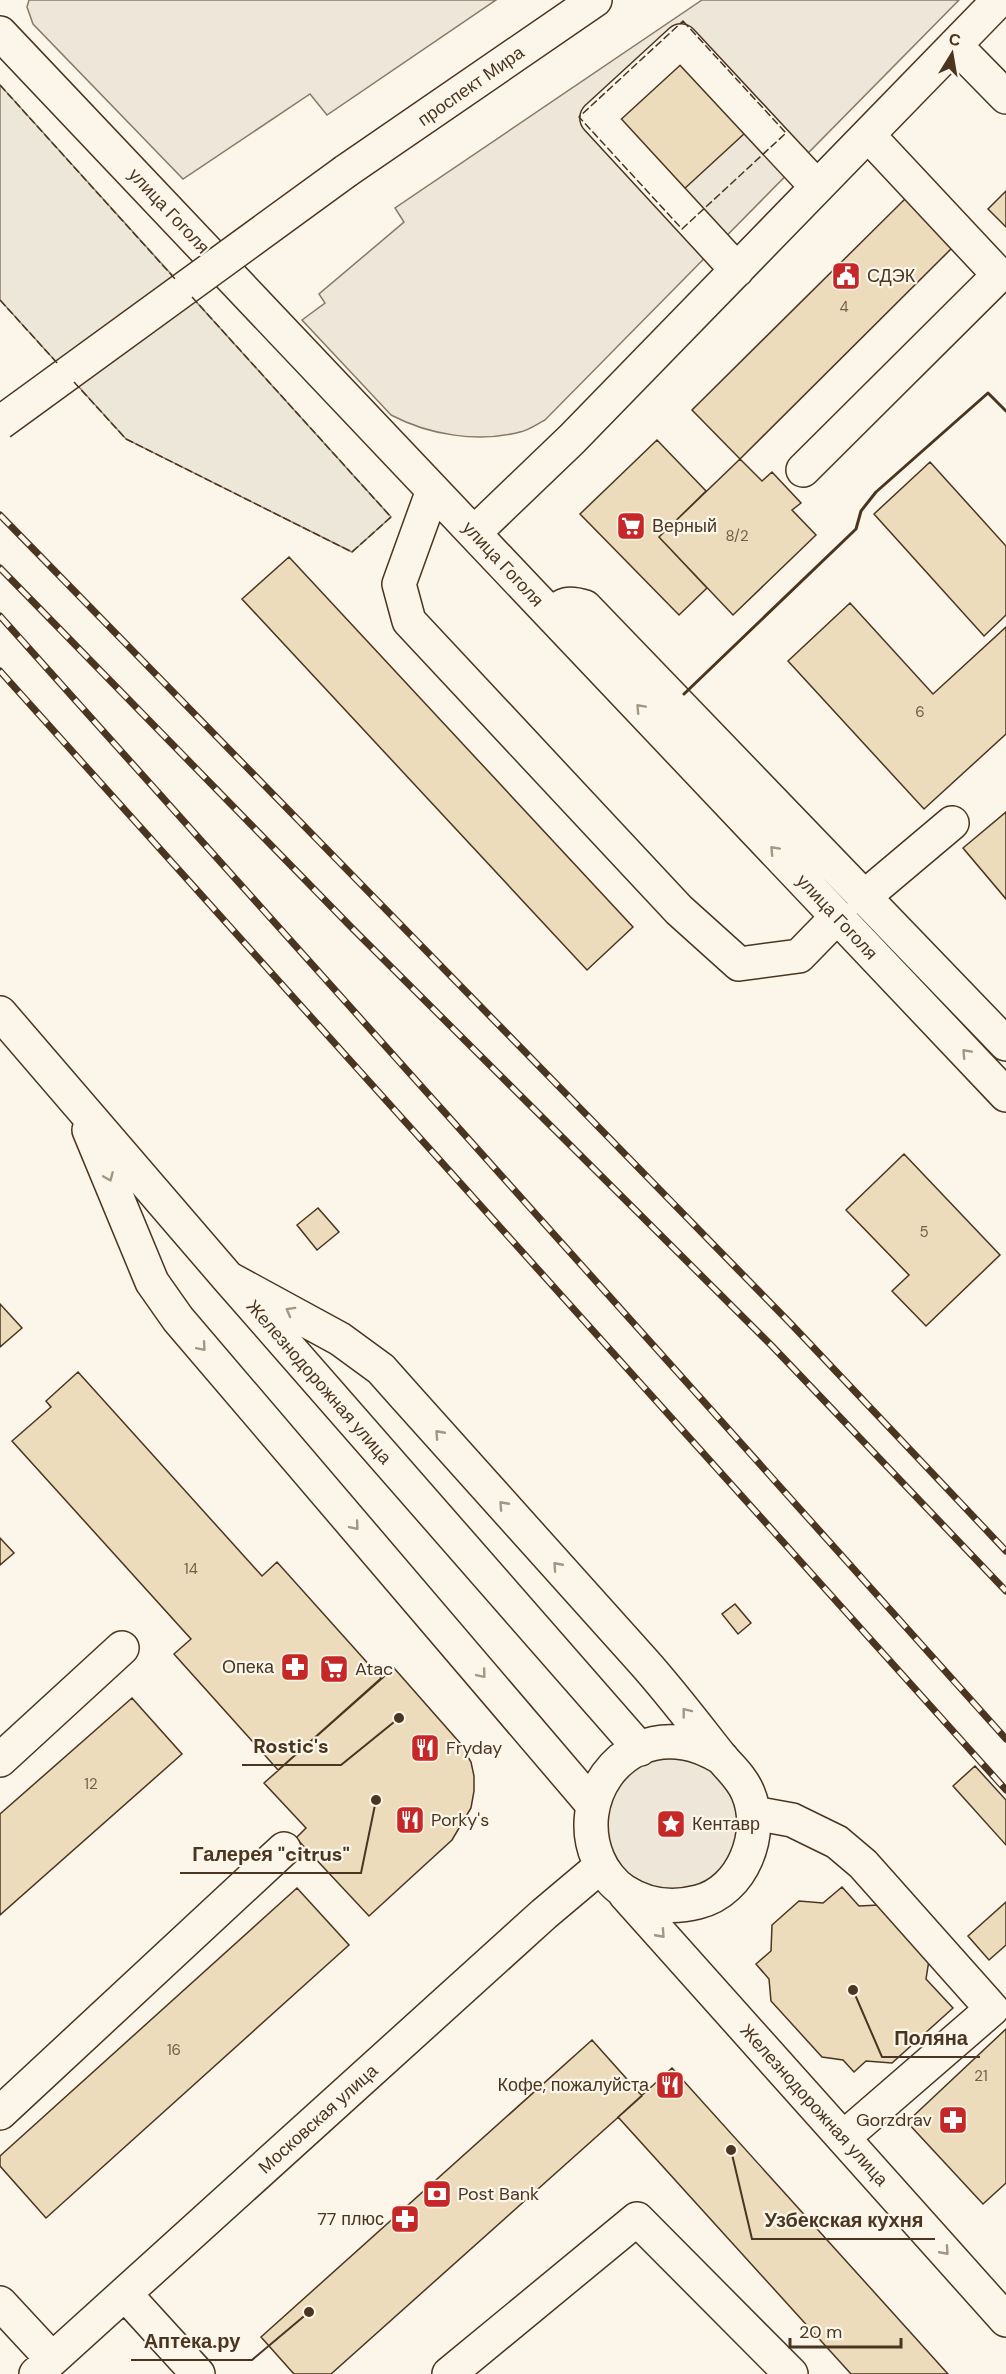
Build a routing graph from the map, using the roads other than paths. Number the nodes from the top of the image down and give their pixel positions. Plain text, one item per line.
1 (595, 0) edge
2 (997, 1) edge
3 (0, 33) edge
4 (955, 45) junction
5 (1006, 97) edge
6 (868, 135) junction
7 (817, 188) junction
8 (737, 270) junction
9 (0, 423) edge
10 (802, 470) dead end
11 (434, 490) junction
12 (474, 533) junction
13 (552, 615) junction
14 (952, 823) dead end
15 (864, 898) junction
16 (837, 917) junction
17 (0, 1013) edge
18 (1006, 1044) edge
19 (1006, 1095) edge
20 (78, 1104) junction
21 (228, 1278) junction
22 (123, 1648) dead end
23 (640, 1749) junction
24 (722, 1758) junction
25 (0, 1760) edge
26 (592, 1804) junction
27 (754, 1813) junction
28 (284, 1849) dead end
29 (612, 1878) junction
30 (999, 2010) edge
31 (0, 2113) edge
32 (843, 2138) junction
33 (125, 2294) junction
34 (0, 2303) edge
35 (1006, 2320) edge
36 (44, 2367) edge
37 (198, 2374) edge
38 (449, 2374) edge
39 (791, 2374) edge

1 - 9 street, проспект Мира, bridge
2 - 4 street
3 - 11 street, улица Гоголя
4 - 5 street
4 - 6 street
6 - 7 street
6 - 10 street
7 - 8 street
7 - 8 street
8 - 12 street
11 - 12 street, улица Гоголя
11 - 16 street
12 - 13 street, улица Гоголя
13 - 15 street
16 -> 13 street, улица Гоголя
14 - 15 street
15 - 18 street
19 -> 16 street, улица Гоголя
17 - 20 street, Железнодорожная улица
20 - 21 street, Железнодорожная улица
20 -> 26 street
21 - 23 street, Железнодорожная улица
24 -> 21 street
22 - 25 street
23 - 24 street
23 - 26 street
24 - 27 street
26 - 29 street
27 - 29 street
27 - 30 street
28 - 31 street
29 -> 32 street, Железнодорожная улица
29 - 33 street, Московская улица
30 - 32 street
32 -> 35 street, Железнодорожная улица
33 - 36 street, Московская улица
33 - 37 street
34 - 36 street
38 - 39 street

